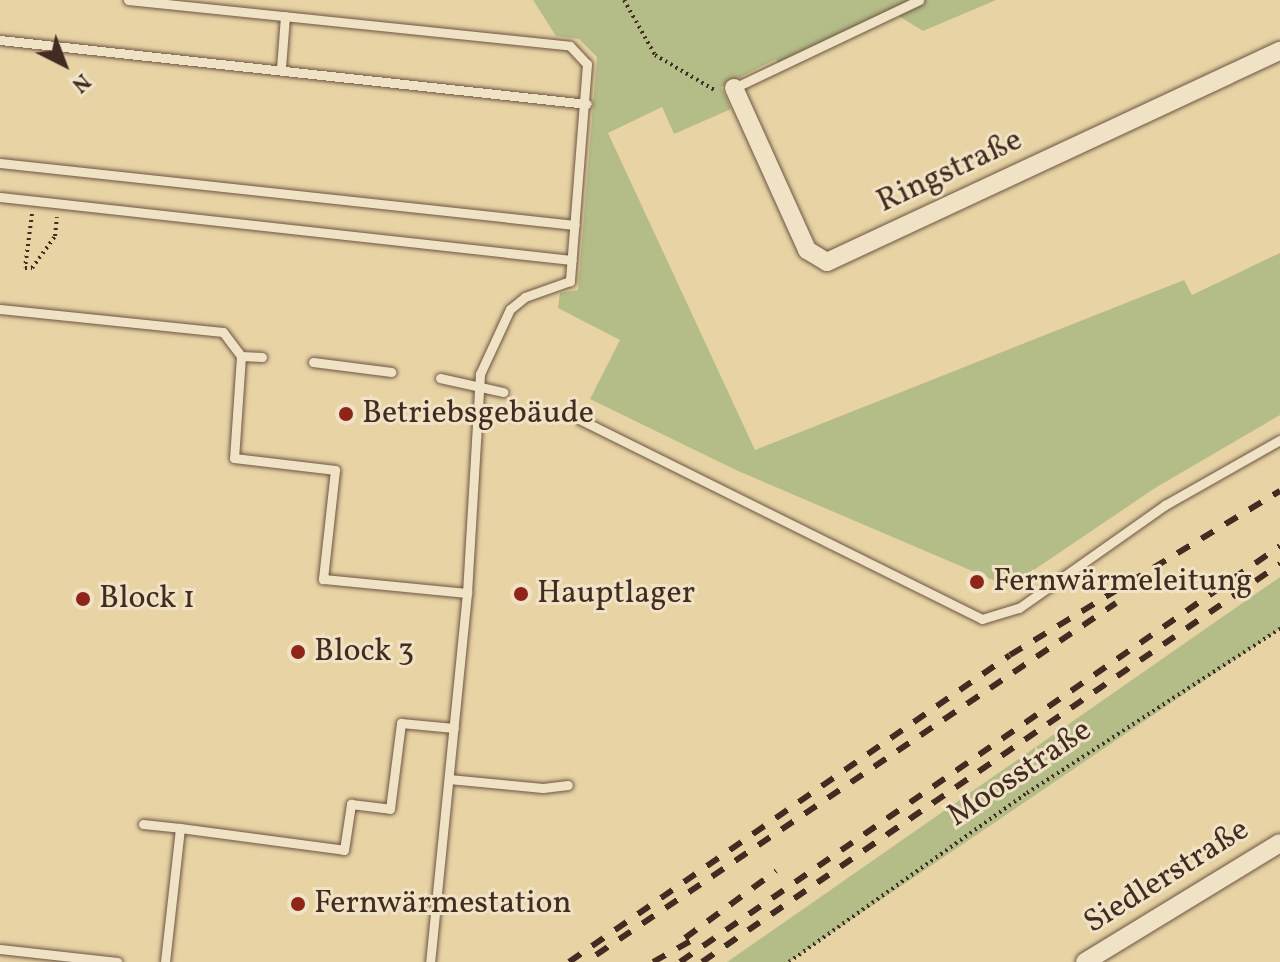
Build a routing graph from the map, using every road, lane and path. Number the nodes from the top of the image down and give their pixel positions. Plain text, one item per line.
1 (128, 0) edge
2 (624, 0) edge
3 (919, 0) edge
4 (285, 16) junction
5 (0, 40) edge
6 (1280, 51) edge
7 (281, 68) junction
8 (734, 88) junction
9 (587, 104) junction
10 (0, 163) edge
11 (0, 197) edge
12 (575, 225) junction
13 (572, 260) junction
14 (0, 309) edge
15 (241, 356) junction
16 (262, 357) dead end
17 (313, 362) dead end
18 (391, 372) dead end
19 (440, 378) dead end
20 (479, 384) junction
21 (503, 392) dead end
22 (579, 419) dead end
23 (1280, 440) edge
24 (467, 593) junction
25 (1280, 629) edge
26 (454, 728) junction
27 (449, 779) junction
28 (568, 785) dead end
29 (143, 824) dead end
30 (180, 828) junction
31 (1280, 843) edge
32 (0, 949) edge
33 (117, 962) edge
34 (165, 962) edge
35 (430, 962) edge
36 (789, 962) edge
37 (1085, 962) edge

1 - 4 lane
2 - 8 path
3 - 8 lane
4 - 7 lane
4 - 9 lane
5 - 7 lane
6 - 8 street, Ringstraße
7 - 9 lane
9 - 12 lane
10 - 12 lane
11 - 13 lane
12 - 13 lane
13 - 20 lane
14 - 15 lane
15 - 16 lane
15 - 24 lane
17 - 18 lane
19 - 20 lane
20 - 21 lane
20 - 24 lane
22 - 23 lane
24 - 26 lane
25 - 36 path, Moosstraße
26 - 27 lane
26 - 30 lane
27 - 28 lane
27 - 35 lane
29 - 30 lane
30 - 34 lane
31 - 37 street, Siedlerstraße
32 - 33 lane

